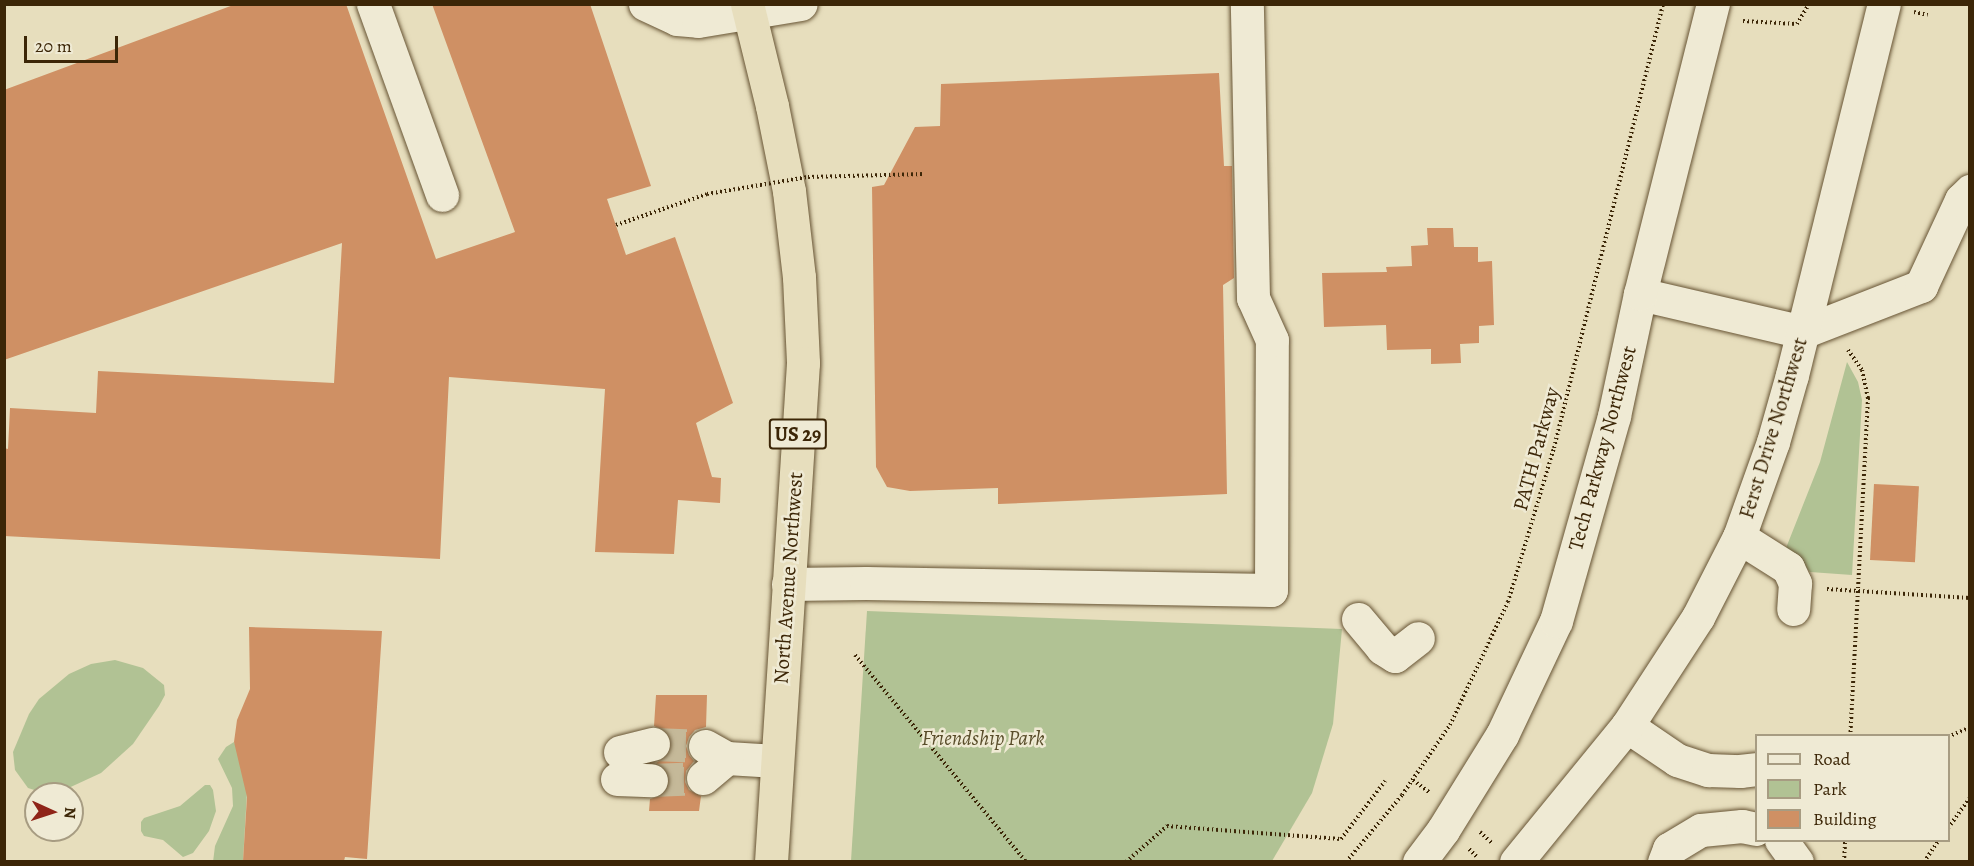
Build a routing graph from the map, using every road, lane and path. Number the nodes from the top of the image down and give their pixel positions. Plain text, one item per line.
1 (374, 4) edge
2 (645, 4) edge
3 (801, 4) edge
4 (1247, 4) edge
5 (1663, 4) edge
6 (1713, 4) edge
7 (1809, 4) edge
8 (1884, 4) edge
9 (745, 7) edge
10 (1743, 21) dead end
11 (924, 174) dead end
12 (1970, 191) edge
13 (442, 195) dead end
14 (616, 225) dead end
15 (1640, 294) junction
16 (1803, 332) junction
17 (1843, 342) dead end
18 (1739, 537) junction
19 (788, 584) junction
20 (1858, 591) junction
21 (1970, 598) edge
22 (1793, 609) dead end
23 (1358, 619) dead end
24 (1418, 638) dead end
25 (855, 655) dead end
26 (1627, 726) junction
27 (1970, 727) edge
28 (1850, 734) edge
29 (1950, 735) edge
30 (653, 744) tunnel mouth
31 (712, 761) tunnel mouth
32 (776, 761) junction
33 (1755, 769) edge
34 (651, 780) tunnel mouth
35 (1385, 781) dead end
36 (1970, 798) edge
37 (1950, 825) edge
38 (1755, 829) edge
39 (1783, 842) edge
40 (1845, 842) edge
41 (1938, 842) edge
42 (1531, 857) edge
43 (771, 861) edge
44 (1026, 861) edge
45 (1126, 861) edge
46 (1346, 861) edge
47 (1419, 861) edge
48 (1664, 861) edge
49 (1797, 861) edge
50 (1844, 861) edge
51 (1924, 861) edge

1 - 13 street
2 - 9 street
3 - 9 street
4 - 19 street
5 - 46 path, PATH Parkway
6 - 15 street, Tech Parkway Northwest
7 - 10 path
8 - 16 street, Ferst Drive Northwest
9 - 19 highway, North Avenue Northwest / US 29
11 - 14 path, bridge
12 - 16 street
15 - 16 street
15 - 47 street, Tech Parkway Northwest
16 - 18 street, Ferst Drive Northwest
17 - 20 path
18 - 22 street
18 - 26 street, Ferst Drive Northwest
19 - 32 highway, North Avenue Northwest / US 29
20 - 21 path
20 - 28 path
23 - 24 street
25 - 44 path
26 - 33 street
26 - 42 street, Ferst Drive Northwest
27 - 29 path
30 - 34 street
31 - 32 street
32 - 43 highway, North Avenue Northwest / US 29
35 - 45 path
36 - 37 path
38 - 48 street
39 - 49 street
40 - 50 path
41 - 51 path

